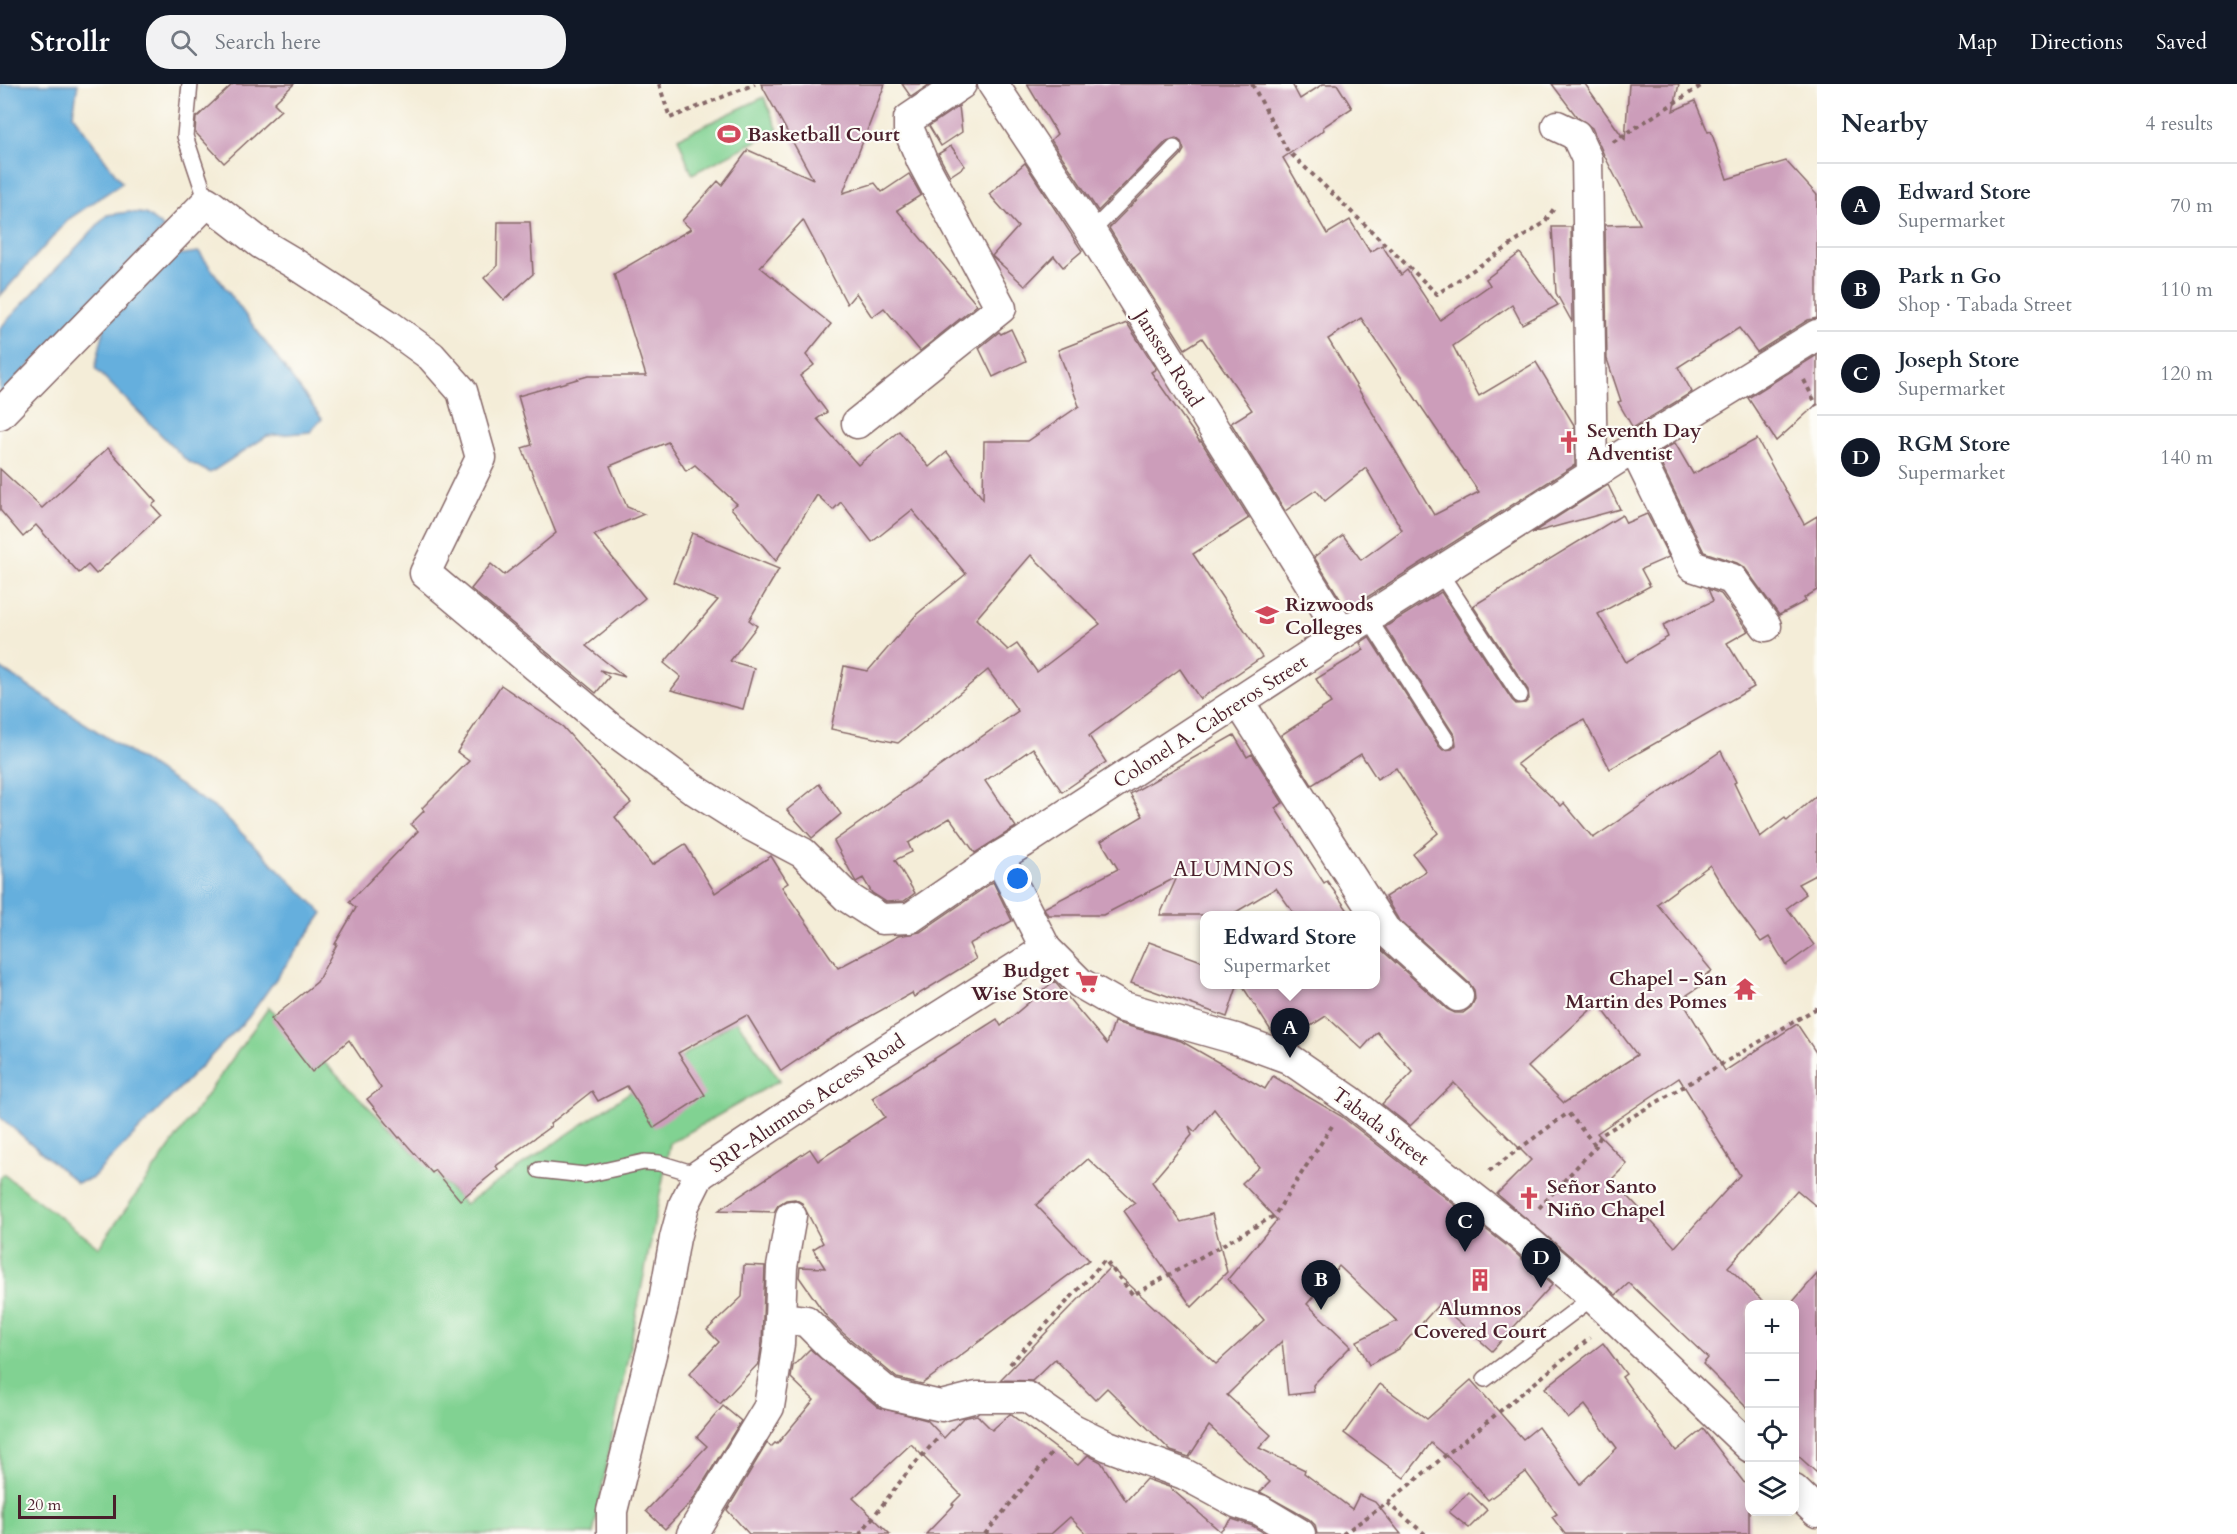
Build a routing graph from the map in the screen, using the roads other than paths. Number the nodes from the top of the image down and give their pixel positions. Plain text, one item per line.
1 (190, 84) edge
2 (961, 84) edge
3 (993, 84) edge
4 (1557, 126) dead end
5 (1174, 148) dead end
6 (207, 202) junction
7 (1091, 232) junction
8 (1817, 335) edge
9 (0, 414) edge
10 (857, 423) dead end
11 (1634, 448) junction
12 (1592, 475) junction
13 (1440, 573) junction
14 (1368, 618) junction
15 (1766, 626) dead end
16 (1342, 634) junction
17 (1520, 695) dead end
18 (1239, 702) junction
19 (1447, 741) dead end
20 (999, 857) junction
21 (1373, 911) edge
22 (1380, 922) edge
23 (1046, 949) junction
24 (1458, 996) dead end
25 (539, 1170) dead end
26 (699, 1175) junction
27 (791, 1216) dead end
28 (1593, 1297) junction
29 (780, 1318) junction
30 (1485, 1379) dead end
31 (1745, 1444) edge
32 (1799, 1495) edge
33 (1817, 1512) edge
34 (612, 1534) edge
35 (692, 1534) edge
36 (1300, 1534) edge

1 - 6 lane
2 - 10 street
3 - 7 street, Janssen Road
4 - 12 street
5 - 7 lane
6 - 9 street
6 - 20 street, Colonel A. Cabreros Street
7 - 16 street, Janssen Road
8 - 11 street, Colonel A. Cabreros Street
11 - 12 street, Colonel A. Cabreros Street
11 - 15 street
12 - 13 street, Colonel A. Cabreros Street
13 - 14 street, Colonel A. Cabreros Street
13 - 17 lane
14 - 16 street, Colonel A. Cabreros Street
14 - 19 lane
16 - 18 street, Colonel A. Cabreros Street
18 - 20 street, Colonel A. Cabreros Street
18 - 21 street
20 - 23 street, Tabada Street
22 - 24 street
23 - 26 street, SRP-Alumnos Access Road
23 - 28 street, Tabada Street
25 - 26 lane
26 - 34 street, SRP-Alumnos Access Road
27 - 29 street
28 - 30 lane
28 - 31 street, Tabada Street
29 - 35 street
29 - 36 street
32 - 33 street

